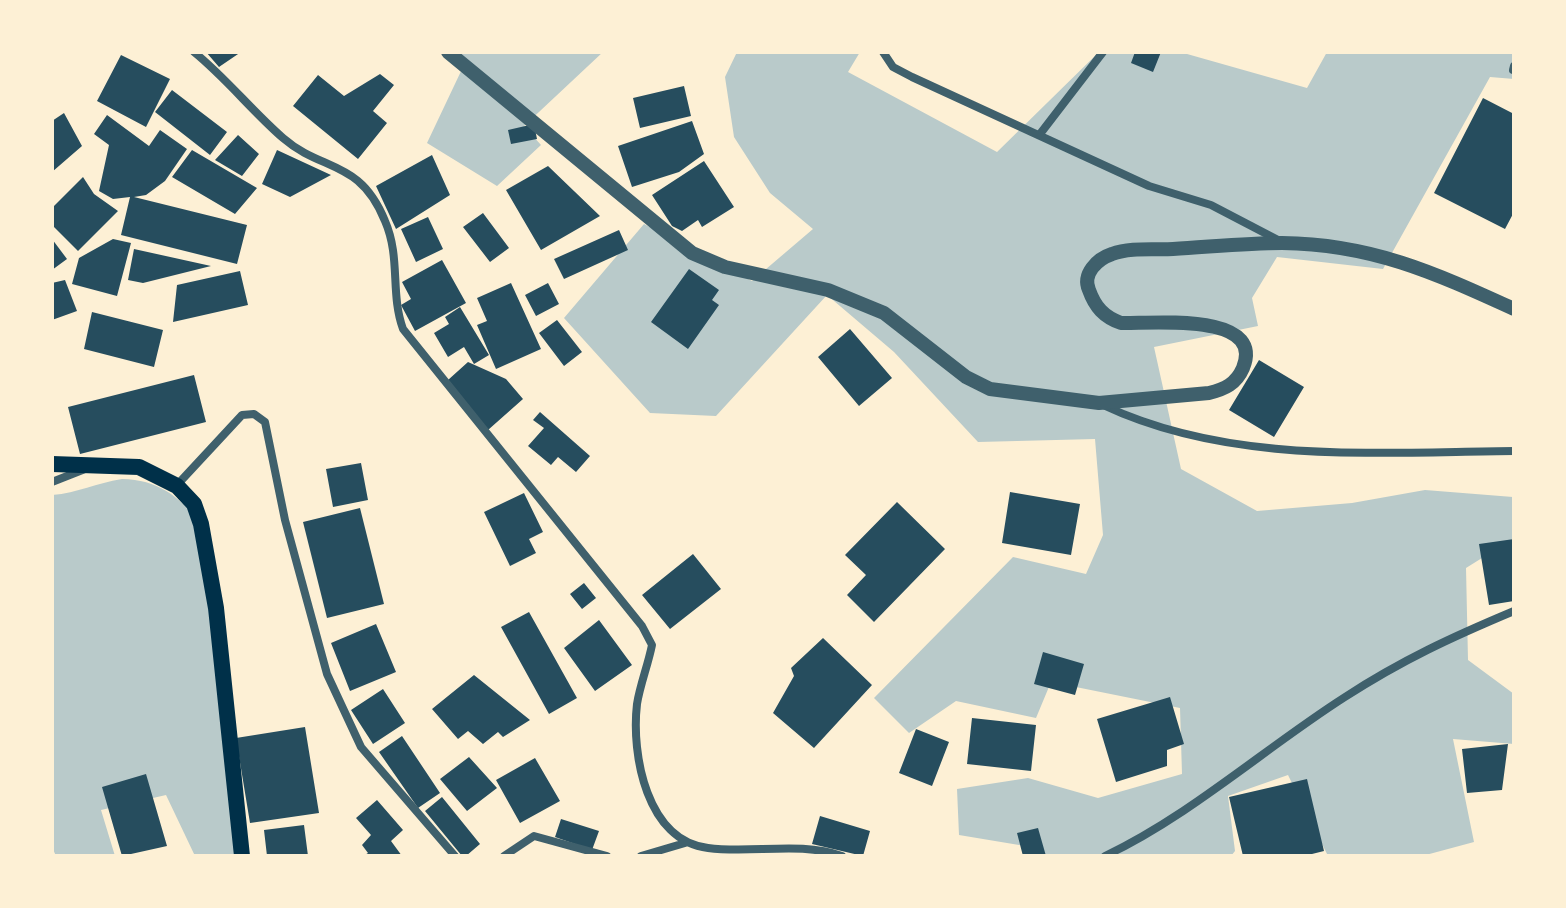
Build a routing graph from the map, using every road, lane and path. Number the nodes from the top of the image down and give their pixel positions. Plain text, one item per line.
1 (194, 52) edge
2 (448, 52) edge
3 (883, 52) edge
4 (1103, 52) edge
5 (1040, 134) junction
6 (1284, 243) junction
7 (1514, 309) edge
8 (1099, 403) junction
9 (1514, 451) edge
10 (52, 464) edge
11 (94, 466) junction
12 (52, 482) edge
13 (177, 486) junction
14 (1514, 611) edge
15 (685, 843) junction
16 (242, 856) edge
17 (455, 856) edge
18 (504, 856) edge
19 (607, 856) edge
20 (641, 856) edge
21 (842, 856) edge
22 (1105, 856) edge

1 - 15 street
2 - 8 street
3 - 5 street
4 - 5 street
5 - 6 street
6 - 7 street
6 - 8 street
8 - 9 street
10 - 11 main road
11 - 12 street
11 - 13 main road
13 - 16 main road
13 - 17 street
14 - 22 street
15 - 20 street
15 - 21 street
18 - 19 street

